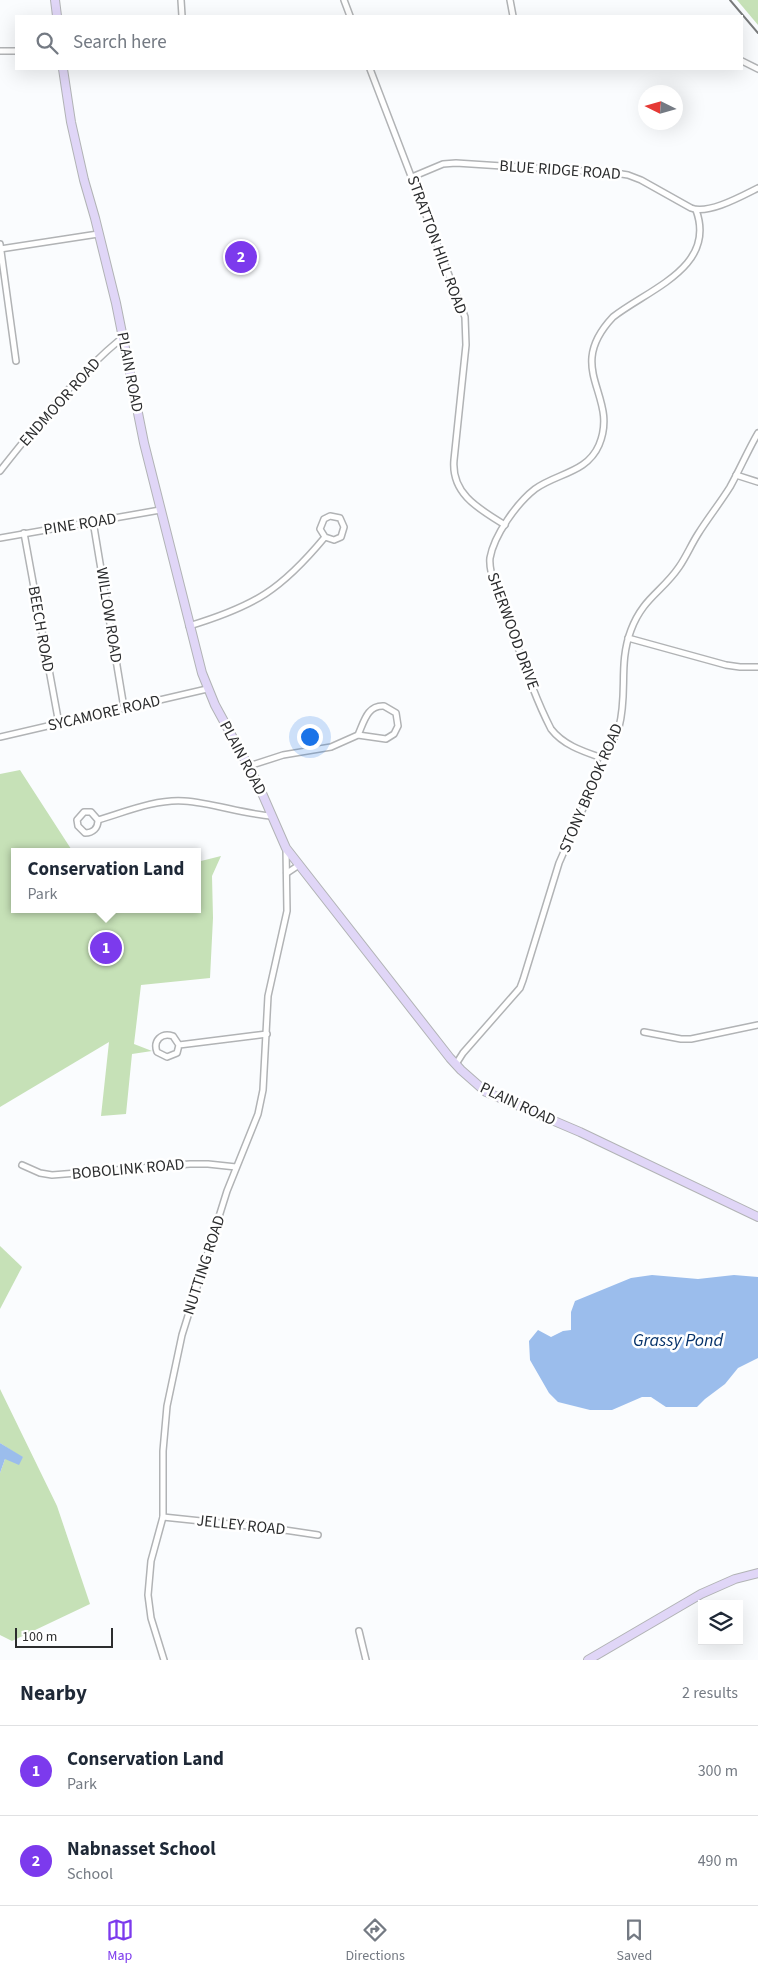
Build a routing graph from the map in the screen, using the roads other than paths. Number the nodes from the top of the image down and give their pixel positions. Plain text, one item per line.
1 (55, 0) edge
2 (181, 0) edge
3 (344, 0) edge
4 (510, 0) edge
5 (57, 15) edge
6 (182, 15) edge
7 (350, 15) edge
8 (513, 15) edge
9 (0, 51) edge
10 (15, 51) edge
11 (743, 62) edge
12 (758, 69) edge
13 (63, 70) edge
14 (370, 70) edge
15 (412, 177) junction
16 (758, 188) edge
17 (696, 210) junction
18 (98, 234) junction
19 (0, 244) edge
20 (0, 249) edge
21 (123, 337) junction
22 (16, 361) dead end
23 (758, 433) edge
24 (0, 471) edge
25 (736, 475) junction
26 (758, 482) edge
27 (160, 510) junction
28 (93, 521) junction
29 (504, 525) junction
30 (24, 534) junction
31 (0, 538) edge
32 (325, 538) junction
33 (189, 626) junction
34 (628, 638) junction
35 (758, 667) edge
36 (208, 689) junction
37 (124, 708) junction
38 (58, 724) junction
39 (358, 735) junction
40 (0, 737) edge
41 (604, 758) junction
42 (249, 766) junction
43 (272, 816) junction
44 (98, 820) junction
45 (286, 848) junction
46 (299, 865) junction
47 (287, 873) junction
48 (758, 1025) edge
49 (644, 1032) dead end
50 (267, 1034) junction
51 (179, 1045) junction
52 (456, 1064) junction
53 (22, 1165) dead end
54 (236, 1167) junction
55 (758, 1217) edge
56 (163, 1517) junction
57 (318, 1535) dead end
58 (758, 1573) edge
59 (359, 1631) dead end
60 (164, 1660) edge
61 (366, 1660) edge
62 (588, 1660) edge

1 - 5 main road
2 - 6 street
3 - 7 street
4 - 8 street
9 - 10 street
11 - 12 street
13 - 18 main road, PLAIN ROAD
14 - 15 street, STRATTON HILL ROAD
15 - 17 street, BLUE RIDGE ROAD
15 - 29 street, STRATTON HILL ROAD
16 - 17 street
17 - 29 street, SHERWOOD DRIVE
18 - 20 street
18 - 21 main road, PLAIN ROAD
19 - 20 street
20 - 22 street
21 - 24 street, ENDMOOR ROAD
21 - 27 main road, PLAIN ROAD
23 - 25 street, STONY BROOK ROAD
25 - 26 street
25 - 34 street, STONY BROOK ROAD
27 - 28 street, PINE ROAD
27 - 33 main road, PLAIN ROAD
28 - 30 street, PINE ROAD
28 - 37 street, WILLOW ROAD
29 - 41 street, SHERWOOD DRIVE
30 - 31 street, PINE ROAD
30 - 38 street, BEECH ROAD
32 - 32 street
32 - 33 street
33 - 36 main road, PLAIN ROAD
34 - 35 street
34 - 41 street, STONY BROOK ROAD
36 - 37 street, SYCAMORE ROAD
36 - 42 main road, PLAIN ROAD
37 - 38 street, SYCAMORE ROAD
38 - 40 street, SYCAMORE ROAD
39 - 39 street
39 - 42 street
41 - 52 street, STONY BROOK ROAD
42 - 43 main road, PLAIN ROAD
43 - 44 street
43 - 45 main road, PLAIN ROAD
44 - 44 street
45 - 46 main road, PLAIN ROAD
45 - 47 street, NUTTING ROAD
46 - 47 street
46 - 52 main road, PLAIN ROAD
47 - 50 street, NUTTING ROAD
48 - 49 street
50 - 51 street
50 - 54 street, NUTTING ROAD
51 - 51 street
52 - 55 main road, PLAIN ROAD
53 - 54 street, BOBOLINK ROAD
54 - 56 street, NUTTING ROAD
56 - 57 street, JELLEY ROAD
56 - 60 street, NUTTING ROAD
58 - 62 main road
59 - 61 street

